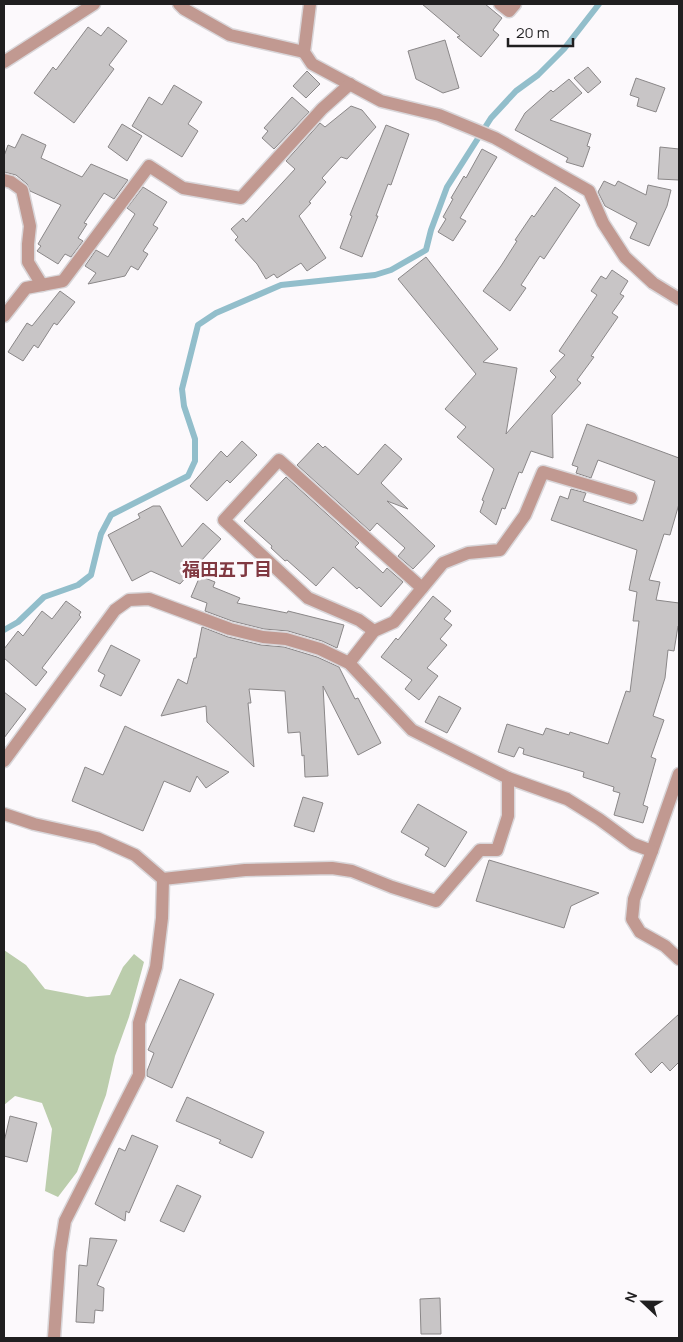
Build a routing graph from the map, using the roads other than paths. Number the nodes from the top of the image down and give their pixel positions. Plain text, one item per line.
1 (94, 4) edge
2 (179, 4) edge
3 (310, 4) edge
4 (500, 4) edge
5 (515, 4) edge
6 (304, 52) junction
7 (4, 62) edge
8 (350, 84) junction
9 (4, 180) edge
10 (42, 285) junction
11 (679, 299) edge
12 (4, 316) edge
13 (631, 498) dead end
14 (422, 588) junction
15 (374, 631) junction
16 (349, 662) junction
17 (4, 761) edge
18 (679, 774) edge
19 (508, 778) junction
20 (4, 814) edge
21 (652, 850) junction
22 (163, 878) junction
23 (679, 959) edge
24 (54, 1338) edge

1 - 7 street
2 - 6 street
3 - 6 street
4 - 5 street
6 - 8 street
8 - 10 street
8 - 11 street
9 - 10 street
10 - 12 street
13 - 14 street
14 - 15 street
14 - 15 street
15 - 16 street
16 - 17 street
16 - 19 street
18 - 21 street
19 - 21 street
19 - 22 street
20 - 22 street
21 - 23 street
22 - 24 street

